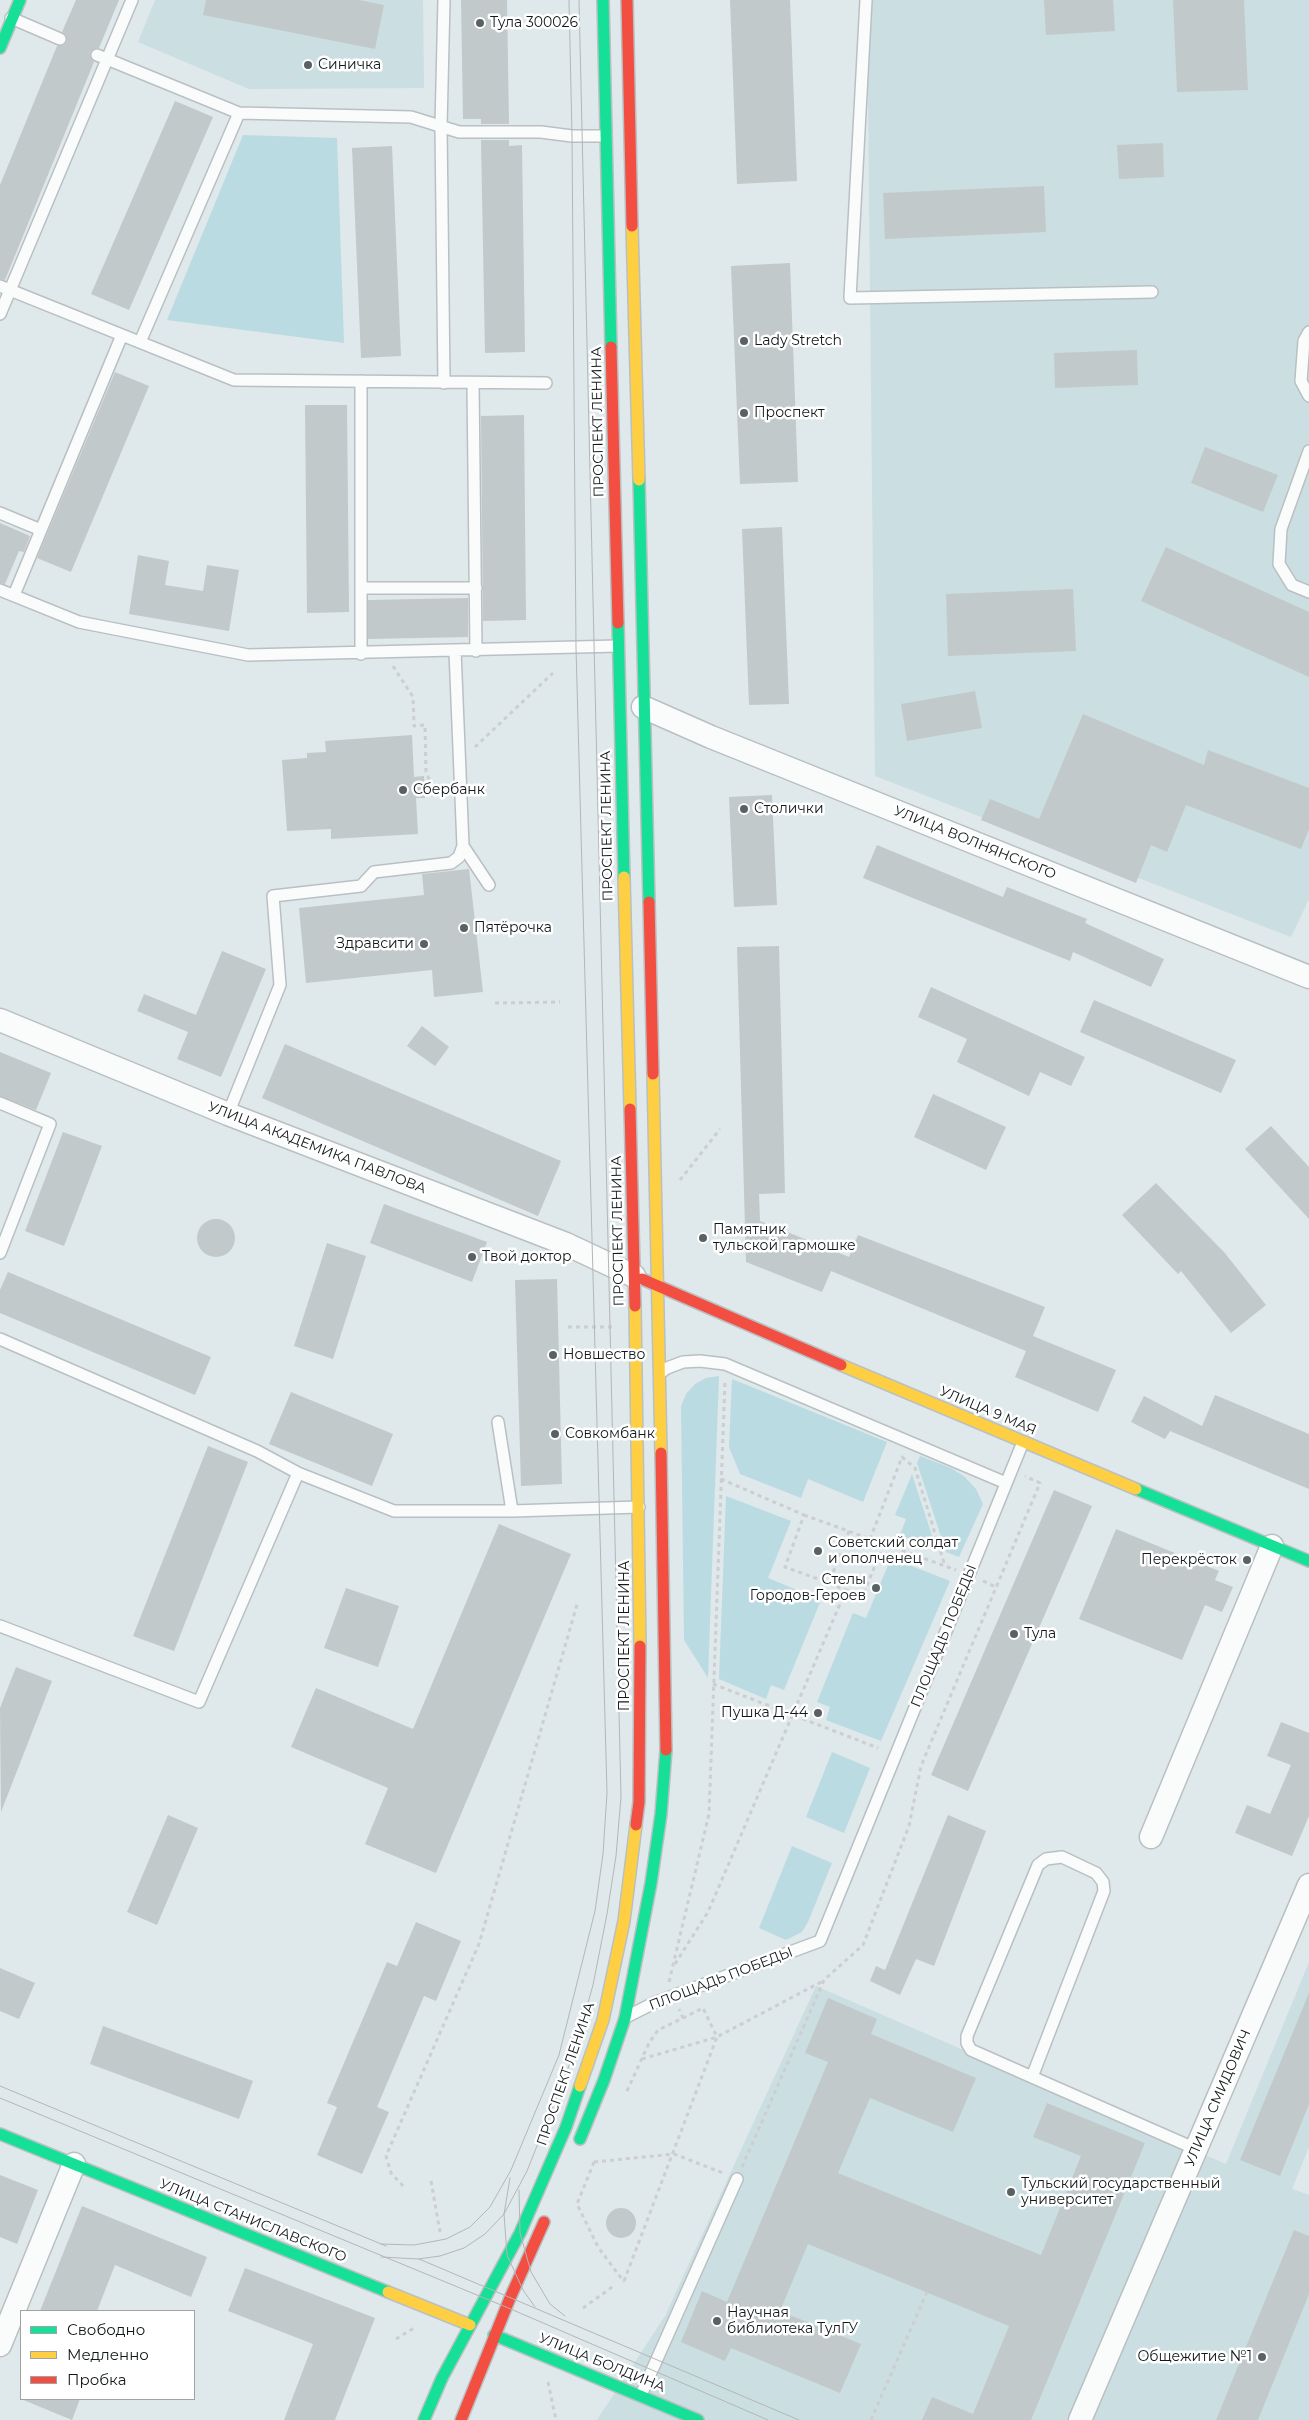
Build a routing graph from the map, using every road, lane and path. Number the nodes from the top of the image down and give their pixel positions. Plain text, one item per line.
1 (20, 0) edge
2 (132, 0) edge
3 (444, 0) edge
4 (603, 0) edge
5 (627, 0) edge
6 (866, 0) edge
7 (0, 14) edge
8 (12, 19) junction
9 (60, 39) dead end
10 (0, 48) edge
11 (102, 57) junction
12 (239, 112) junction
13 (441, 126) junction
14 (606, 136) junction
15 (5, 288) edge
16 (1152, 292) dead end
17 (0, 314) edge
18 (1309, 332) edge
19 (122, 335) junction
20 (140, 342) junction
21 (361, 382) junction
22 (444, 383) junction
23 (473, 383) junction
24 (546, 384) dead end
25 (1309, 396) edge
26 (1309, 451) edge
27 (0, 513) edge
28 (41, 530) junction
29 (361, 588) junction
30 (476, 588) junction
31 (0, 590) edge
32 (1309, 592) edge
33 (14, 595) junction
34 (618, 646) junction
35 (455, 651) junction
36 (476, 651) junction
37 (385, 653) junction
38 (361, 654) junction
39 (552, 673) dead end
40 (643, 707) junction
41 (460, 762) junction
42 (461, 785) junction
43 (463, 846) junction
44 (489, 885) dead end
45 (1309, 977) edge
46 (560, 1002) dead end
47 (495, 1003) dead end
48 (0, 1020) edge
49 (0, 1103) edge
50 (228, 1114) junction
51 (720, 1130) dead end
52 (679, 1181) dead end
53 (0, 1253) edge
54 (634, 1276) junction
55 (657, 1286) junction
56 (568, 1327) dead end
57 (618, 1327) dead end
58 (0, 1339) edge
59 (660, 1373) junction
60 (637, 1393) junction
61 (498, 1422) dead end
62 (1023, 1442) junction
63 (1012, 1470) junction
64 (298, 1473) junction
65 (721, 1479) dead end
66 (1006, 1483) junction
67 (639, 1507) junction
68 (512, 1511) junction
69 (804, 1515) junction
70 (849, 1531) junction
71 (870, 1539) junction
72 (884, 1544) junction
73 (1272, 1546) junction
74 (1309, 1561) edge
75 (829, 1583) junction
76 (846, 1590) junction
77 (578, 1601) dead end
78 (0, 1626) edge
79 (713, 1684) dead end
80 (793, 1715) junction
81 (878, 1748) dead end
82 (1150, 1837) dead end
83 (1309, 1885) edge
84 (673, 1966) dead end
85 (824, 1980) junction
86 (625, 2018) junction
87 (683, 2018) dead end
88 (718, 2037) junction
89 (642, 2059) dead end
90 (1032, 2077) junction
91 (0, 2134) edge
92 (578, 2146) dead end
93 (1196, 2149) junction
94 (674, 2154) junction
95 (594, 2162) dead end
96 (74, 2164) junction
97 (737, 2179) junction
98 (431, 2180) dead end
99 (403, 2186) dead end
100 (547, 2215) dead end
101 (440, 2232) dead end
102 (624, 2282) dead end
103 (615, 2285) dead end
104 (927, 2292) dead end
105 (583, 2308) dead end
106 (419, 2325) dead end
107 (482, 2330) junction
108 (396, 2340) dead end
109 (0, 2345) edge
110 (547, 2379) dead end
111 (641, 2395) junction
112 (424, 2420) edge
113 (460, 2420) edge
114 (556, 2420) edge
115 (698, 2420) edge
116 (871, 2420) edge
117 (1080, 2420) edge

1 - 8 main road
2 - 11 lane
3 - 13 lane
4 - 14 main road, ПРОСПЕКТ ЛЕНИНА
5 - 40 main road
6 - 16 lane
7 - 8 lane
8 - 9 lane
8 - 10 main road
11 - 12 lane
11 - 15 lane
12 - 13 lane
12 - 20 lane
13 - 14 lane
13 - 22 lane
14 - 34 main road, ПРОСПЕКТ ЛЕНИНА
15 - 17 lane
15 - 19 lane
18 - 25 lane
19 - 20 lane
19 - 28 lane
20 - 21 lane
21 - 22 lane
21 - 29 lane
22 - 23 lane
23 - 24 lane
23 - 30 lane
26 - 32 lane
27 - 28 lane
28 - 33 lane
29 - 30 lane
29 - 38 lane
30 - 36 lane
31 - 33 lane
33 - 38 lane
34 - 36 lane
34 - 54 main road, ПРОСПЕКТ ЛЕНИНА
35 - 36 lane
35 - 37 lane
35 - 41 lane
37 - 38 lane
37 - 42 path
39 - 41 path
40 - 45 street, УЛИЦА ВОЛНЯНСКОГО
40 - 55 main road
41 - 42 lane
42 - 43 lane
43 - 44 lane
43 - 50 lane
46 - 47 path
48 - 50 street, УЛИЦА АКАДЕМИКА ПАВЛОВА
49 - 53 lane
50 - 54 street, УЛИЦА АКАДЕМИКА ПАВЛОВА
51 - 52 path
54 - 55 main road, УЛИЦА 9 МАЯ
54 - 60 main road, ПРОСПЕКТ ЛЕНИНА
55 - 59 main road
55 - 62 main road, УЛИЦА 9 МАЯ
56 - 57 path
58 - 64 lane
59 - 60 lane
59 - 66 lane
59 - 86 main road
60 - 67 main road, ПРОСПЕКТ ЛЕНИНА
61 - 68 lane
62 - 63 lane, ПЛОЩАДЬ ПОБЕДЫ
62 - 73 main road, УЛИЦА 9 МАЯ
63 - 66 lane, ПЛОЩАДЬ ПОБЕДЫ
63 - 85 path
64 - 68 lane
64 - 78 lane
65 - 69 path
66 - 86 lane, ПЛОЩАДЬ ПОБЕДЫ
67 - 68 lane
67 - 107 main road, ПРОСПЕКТ ЛЕНИНА
69 - 70 path
69 - 75 path
70 - 71 path
70 - 75 path
71 - 72 path
71 - 72 path
72 - 76 path
73 - 74 main road, УЛИЦА 9 МАЯ
73 - 82 street
75 - 76 path
76 - 80 path
77 - 99 path
79 - 80 path
80 - 81 path
80 - 84 path
83 - 93 street, УЛИЦА СМИДОВИЧ
85 - 88 path
85 - 97 path
86 - 92 main road
87 - 88 path
88 - 89 path
88 - 94 path
90 - 90 lane
90 - 93 lane
91 - 96 main road, УЛИЦА СТАНИСЛАВСКОГО
93 - 117 street, УЛИЦА СМИДОВИЧ
94 - 95 path
94 - 97 path
94 - 102 path
96 - 107 main road, УЛИЦА СТАНИСЛАВСКОГО
96 - 109 street
97 - 111 lane
98 - 101 path
100 - 107 main road, ПРОСПЕКТ ЛЕНИНА
103 - 105 path
104 - 116 path
106 - 108 path
107 - 111 main road, УЛИЦА БОЛДИНА
107 - 112 main road, ПРОСПЕКТ ЛЕНИНА
107 - 113 main road, ПРОСПЕКТ ЛЕНИНА
110 - 114 path
111 - 115 main road, УЛИЦА БОЛДИНА

